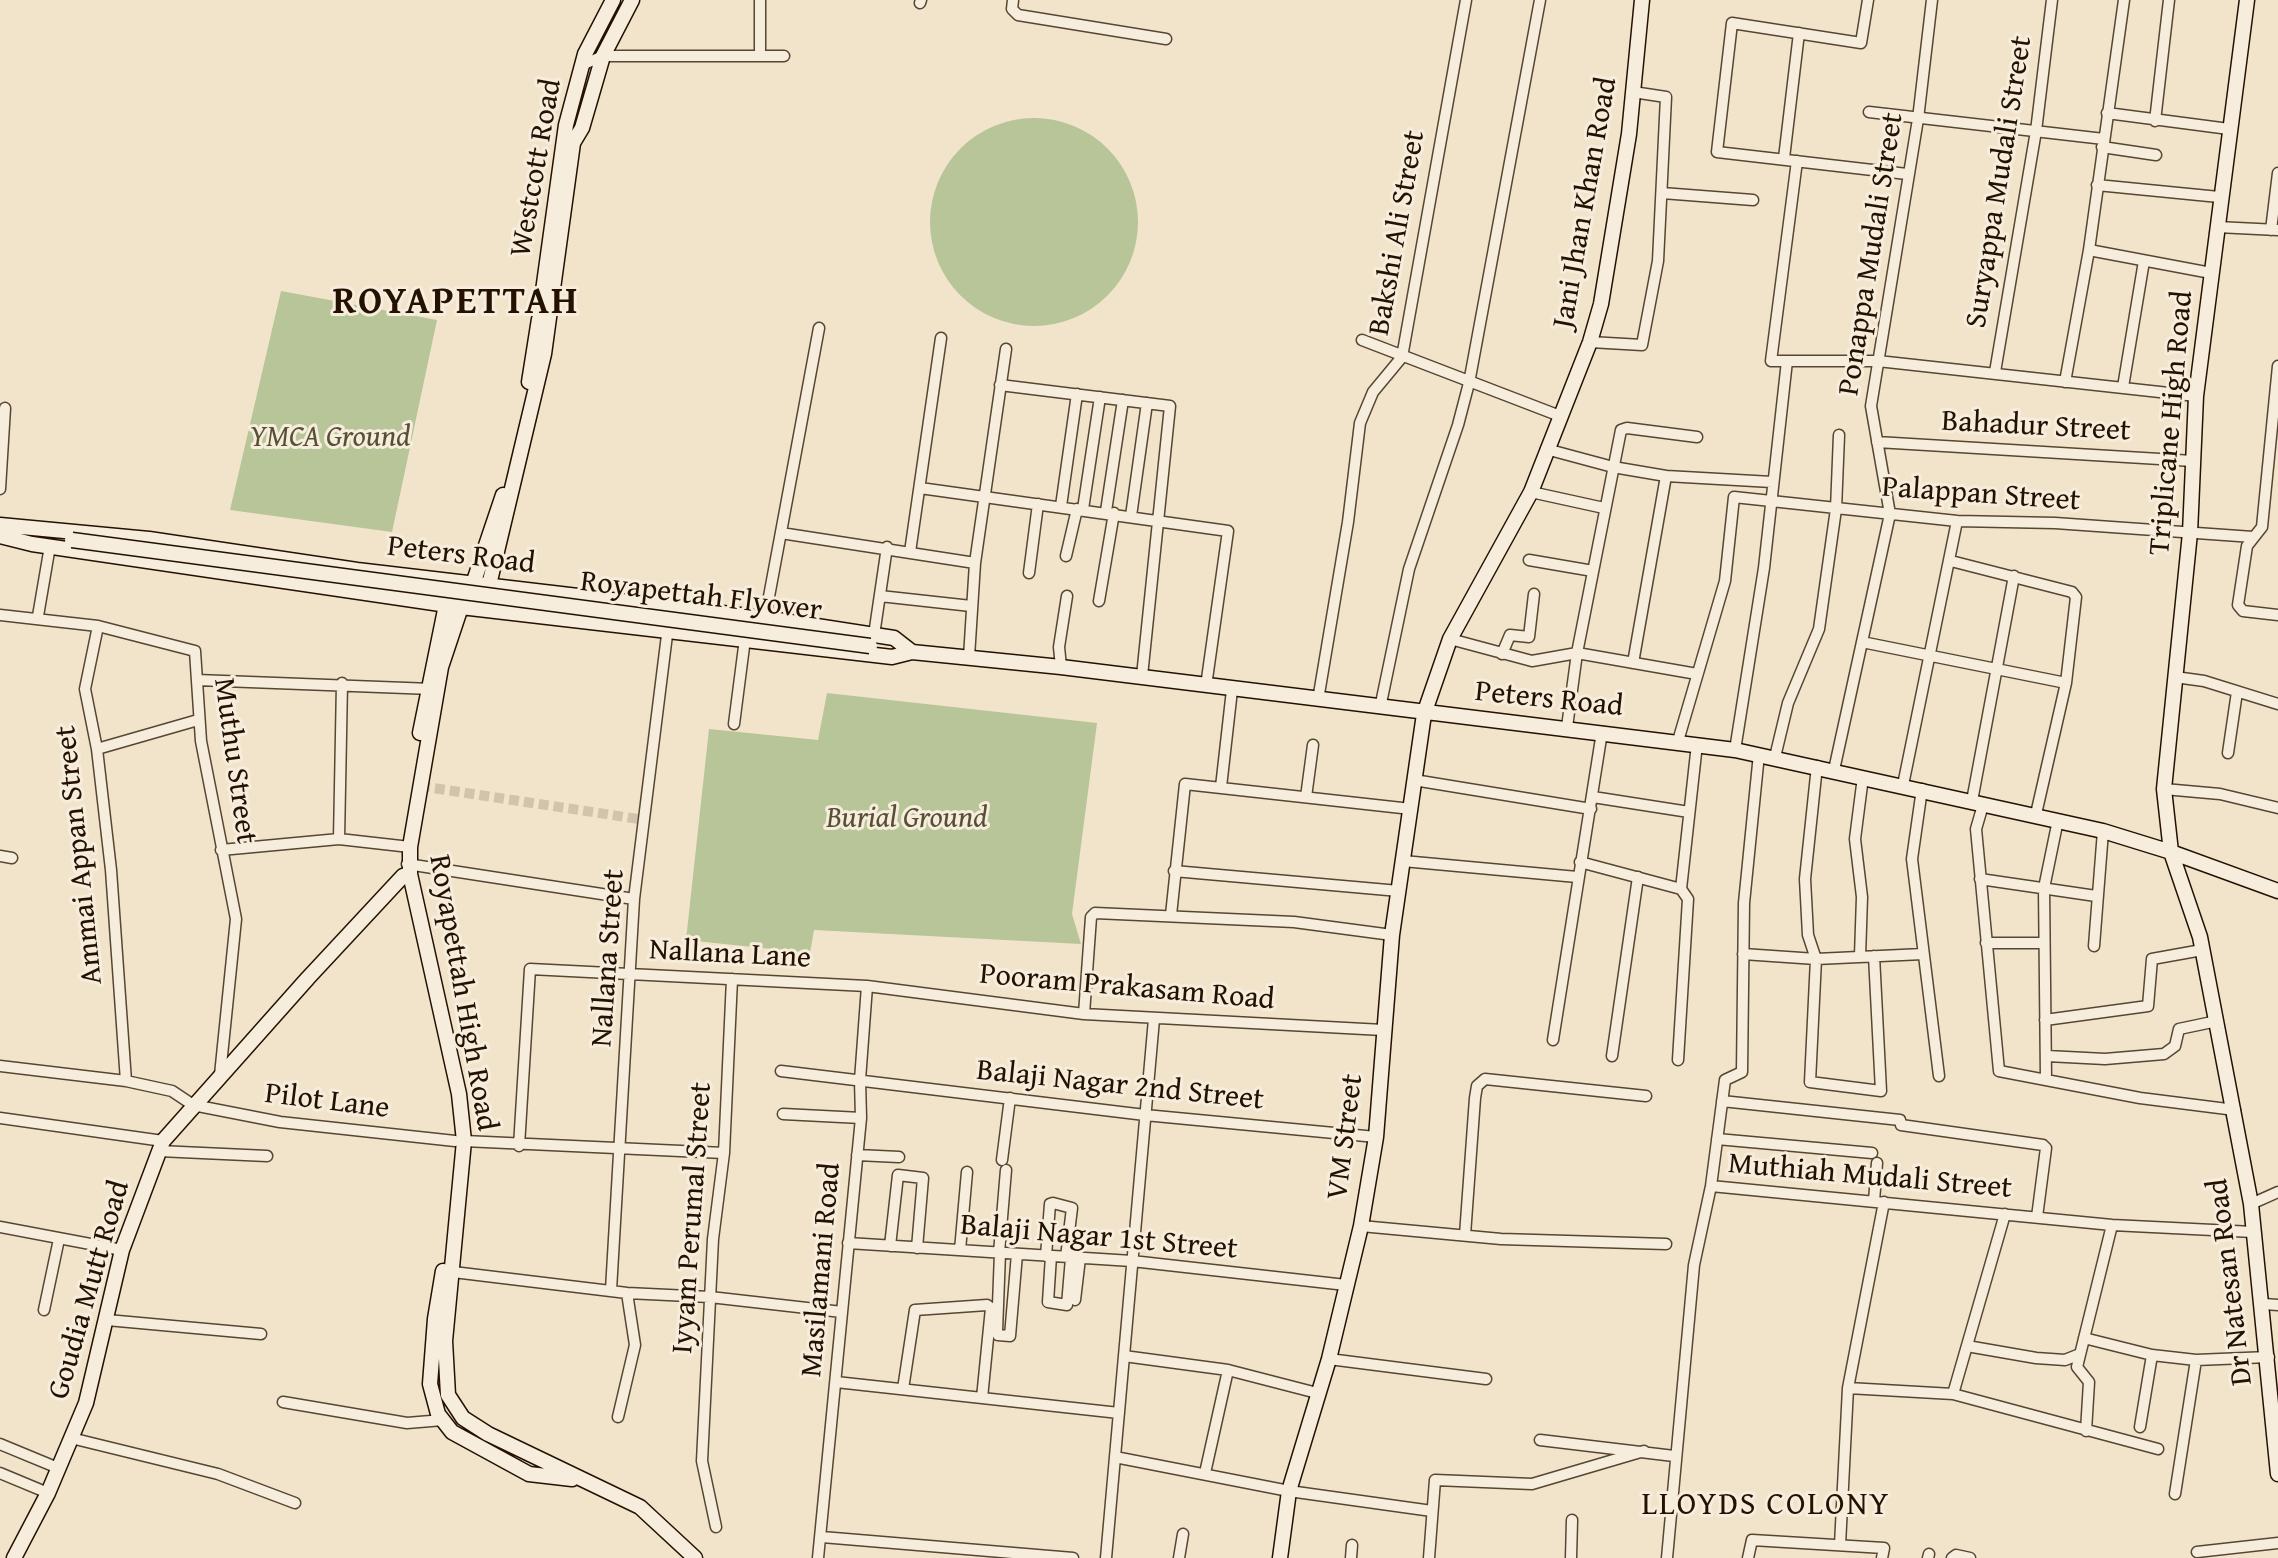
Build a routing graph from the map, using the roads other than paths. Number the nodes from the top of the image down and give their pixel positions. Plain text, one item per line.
1 (613, 0) edge
2 (632, 0) edge
3 (760, 0) edge
4 (1013, 0) edge
5 (1466, 0) edge
6 (1540, 0) edge
7 (1642, 0) edge
8 (1868, 0) edge
9 (1932, 0) edge
10 (2052, 0) edge
11 (2124, 0) edge
12 (2169, 0) edge
13 (2247, 0) edge
14 (1799, 33) junction
15 (1166, 39) dead end
16 (603, 56) junction
17 (760, 56) junction
18 (784, 56) dead end
19 (582, 65) junction
20 (1633, 92) junction
21 (1869, 112) dead end
22 (2107, 113) junction
23 (1918, 119) junction
24 (2155, 121) junction
25 (2229, 129) junction
26 (2036, 131) junction
27 (2103, 143) junction
28 (2156, 155) dead end
29 (1784, 158) junction
30 (1797, 161) junction
31 (2278, 173) edge
32 (1907, 174) junction
33 (2097, 185) junction
34 (1662, 193) junction
35 (2219, 197) junction
36 (1753, 200) dead end
37 (2217, 227) junction
38 (2275, 230) edge
39 (2089, 250) junction
40 (2144, 261) junction
41 (2211, 273) junction
42 (819, 328) dead end
43 (941, 338) dead end
44 (1362, 340) dead end
45 (1590, 342) junction
46 (1006, 349) dead end
47 (1402, 357) junction
48 (1787, 361) junction
49 (1878, 361) junction
50 (2278, 366) edge
51 (1995, 372) junction
52 (2065, 382) junction
53 (1469, 383) junction
54 (1000, 385) junction
55 (2123, 387) junction
56 (1077, 394) junction
57 (2196, 396) junction
58 (1100, 397) junction
59 (1123, 400) junction
60 (1147, 403) junction
61 (5, 408) dead end
62 (1560, 416) junction
63 (1839, 435) dead end
64 (1697, 437) dead end
65 (1877, 442) junction
66 (1546, 449) junction
67 (2193, 461) junction
68 (1613, 467) junction
69 (1666, 476) junction
70 (1772, 482) junction
71 (920, 488) junction
72 (0, 489) edge
73 (1531, 492) junction
74 (983, 497) junction
75 (1770, 501) junction
76 (1038, 504) junction
77 (1061, 506) junction
78 (1604, 508) junction
79 (1080, 509) junction
80 (1836, 509) junction
81 (1110, 512) junction
82 (1890, 514) junction
83 (1131, 516) junction
84 (1158, 521) junction
85 (1957, 521) junction
86 (0, 525) edge
87 (24, 533) junction
88 (781, 533) junction
89 (2190, 533) junction
90 (0, 536) edge
91 (2253, 537) junction
92 (53, 542) junction
93 (887, 547) junction
94 (910, 552) junction
95 (1066, 556) dead end
96 (1529, 560) dead end
97 (1951, 561) junction
98 (975, 563) junction
99 (1593, 571) junction
100 (1029, 573) dead end
101 (2014, 576) junction
102 (473, 584) junction
103 (489, 585) junction
104 (1534, 594) dead end
105 (880, 596) junction
106 (1067, 596) dead end
107 (1099, 601) dead end
108 (454, 606) junction
109 (971, 606) junction
110 (672, 607) junction
111 (0, 615) edge
112 (2278, 615) edge
113 (38, 616) junction
114 (765, 618) junction
115 (98, 626) junction
116 (667, 630) junction
117 (745, 639) junction
118 (1450, 639) junction
119 (872, 640) junction
120 (1862, 642) junction
121 (912, 652) junction
122 (1577, 653) junction
123 (1502, 654) junction
124 (969, 657) junction
125 (1930, 657) junction
126 (1633, 663) junction
127 (1061, 667) junction
128 (1998, 670) junction
129 (1697, 674) junction
130 (1142, 676) junction
131 (2175, 677) junction
132 (197, 680) junction
133 (342, 683) junction
134 (2066, 683) junction
135 (1206, 686) junction
136 (432, 689) junction
137 (1232, 690) junction
138 (2237, 692) junction
139 (1318, 700) junction
140 (2278, 704) edge
141 (1380, 708) junction
142 (1424, 714) junction
143 (198, 720) junction
144 (734, 724) dead end
145 (1567, 727) junction
146 (1602, 732) junction
147 (1678, 741) junction
148 (1697, 744) junction
149 (1313, 745) dead end
150 (97, 749) junction
151 (1735, 750) junction
152 (2228, 753) dead end
153 (1759, 754) junction
154 (1775, 757) junction
155 (1817, 766) junction
156 (1834, 770) junction
157 (1863, 777) junction
158 (1414, 780) junction
159 (1903, 785) junction
160 (1221, 787) junction
161 (1922, 789) junction
162 (2164, 789) junction
163 (1306, 797) junction
164 (1593, 797) junction
165 (1978, 803) junction
166 (2278, 808) edge
167 (1411, 809) junction
168 (1591, 809) junction
169 (1689, 812) junction
170 (2036, 814) junction
171 (2058, 820) junction
172 (2103, 831) junction
173 (339, 839) junction
174 (406, 847) junction
175 (221, 850) junction
176 (2171, 852) junction
177 (1403, 861) junction
178 (1580, 862) junction
179 (406, 870) junction
180 (1174, 871) junction
181 (1577, 877) junction
182 (1638, 877) junction
183 (1980, 879) junction
184 (2044, 888) junction
185 (1681, 889) junction
186 (1399, 891) junction
187 (2278, 891) edge
188 (2096, 896) junction
189 (634, 899) junction
190 (1171, 915) junction
191 (1392, 935) junction
192 (1986, 943) junction
193 (2043, 943) junction
194 (2094, 946) dead end
195 (2202, 950) junction
196 (1743, 954) junction
197 (1923, 954) junction
198 (1860, 956) junction
199 (1874, 956) junction
200 (1816, 959) junction
201 (630, 974) junction
202 (732, 979) junction
203 (867, 986) junction
204 (1084, 1014) junction
205 (1154, 1019) junction
206 (2045, 1020) junction
207 (2217, 1021) junction
208 (1383, 1030) junction
209 (1553, 1040) dead end
210 (1612, 1056) dead end
211 (2047, 1056) junction
212 (1678, 1060) dead end
213 (0, 1066) edge
214 (781, 1071) dead end
215 (220, 1075) junction
216 (1939, 1076) dead end
217 (2046, 1079) junction
218 (860, 1080) junction
219 (126, 1081) junction
220 (1646, 1096) dead end
221 (1010, 1098) junction
222 (1722, 1101) junction
223 (193, 1105) junction
224 (2235, 1110) junction
225 (783, 1114) dead end
226 (1145, 1115) junction
227 (0, 1118) edge
228 (861, 1118) junction
229 (1376, 1137) junction
230 (1717, 1139) junction
231 (456, 1141) junction
232 (161, 1146) junction
233 (519, 1146) junction
234 (620, 1148) junction
235 (724, 1153) junction
236 (857, 1155) junction
237 (267, 1156) dead end
238 (899, 1157) dead end
239 (967, 1172) dead end
240 (1711, 1186) junction
241 (2278, 1192) edge
242 (1879, 1201) junction
243 (1044, 1204) dead end
244 (2251, 1204) junction
245 (2005, 1214) junction
246 (2037, 1217) junction
247 (2112, 1225) junction
248 (1361, 1226) junction
249 (0, 1227) edge
250 (2253, 1232) junction
251 (1465, 1235) junction
252 (59, 1239) junction
253 (848, 1243) junction
254 (1666, 1244) dead end
255 (890, 1246) junction
256 (917, 1248) junction
257 (122, 1250) junction
258 (960, 1250) junction
259 (1000, 1253) junction
260 (1017, 1254) junction
261 (1046, 1256) junction
262 (1072, 1258) junction
263 (1132, 1261) junction
264 (447, 1271) junction
265 (1346, 1285) junction
266 (611, 1290) junction
267 (627, 1293) junction
268 (710, 1297) junction
269 (1074, 1304) dead end
270 (2271, 1305) edge
271 (44, 1310) dead end
272 (842, 1312) junction
273 (107, 1320) junction
274 (261, 1334) dead end
275 (2084, 1338) junction
276 (1967, 1346) junction
277 (2080, 1354) junction
278 (2152, 1355) junction
279 (1124, 1356) junction
280 (2269, 1357) junction
281 (1329, 1359) junction
282 (2196, 1360) junction
283 (1228, 1370) junction
284 (1486, 1379) dead end
285 (836, 1382) junction
286 (1848, 1388) junction
287 (903, 1389) junction
288 (1317, 1393) junction
289 (1953, 1394) junction
290 (982, 1398) junction
291 (283, 1402) dead end
292 (1119, 1413) junction
293 (618, 1417) dead end
294 (443, 1420) junction
295 (2140, 1427) dead end
296 (2086, 1431) junction
297 (71, 1438) junction
298 (1540, 1440) dead end
299 (0, 1444) edge
300 (2158, 1449) dead end
301 (1644, 1451) junction
302 (1674, 1456) junction
303 (1115, 1457) junction
304 (58, 1468) junction
305 (0, 1473) edge
306 (1205, 1473) junction
307 (2278, 1474) edge
308 (584, 1481) junction
309 (1289, 1491) junction
310 (48, 1493) junction
311 (2175, 1494) dead end
312 (295, 1503) dead end
313 (1432, 1511) junction
314 (1572, 1520) dead end
315 (716, 1527) dead end
316 (1183, 1534) dead end
317 (822, 1537) junction
318 (2278, 1543) edge
319 (1352, 1545) dead end
320 (1840, 1545) junction
321 (2197, 1552) dead end
322 (14, 1558) edge
323 (695, 1558) edge
324 (818, 1558) edge
325 (1073, 1558) edge
326 (1106, 1558) edge
327 (1179, 1558) edge
328 (1280, 1558) edge
329 (1351, 1558) edge
330 (1429, 1558) edge
331 (1571, 1558) edge
332 (1667, 1558) edge
333 (1748, 1558) edge
334 (1882, 1558) edge
335 (1952, 1558) edge
336 (1970, 1558) edge

1 - 19 main road, Westcott Road
2 - 16 main road, Westcott Road
3 - 17 street
4 - 15 street
5 - 47 street, Bakshi Ali Street
6 - 53 street
7 - 20 main road, Jani Jhan Khan Road
8 - 14 street
9 - 23 street, Ponappa Mudali Street
10 - 26 street, Suryappa Mudali Street
11 - 22 street
12 - 24 street
13 - 25 main road, Triplicane High Road
14 - 29 street
14 - 29 street
16 - 17 street
16 - 19 street
16 - 103 main road, Westcott Road
17 - 18 street
19 - 102 main road, Westcott Road
20 - 34 street
20 - 45 main road, Jani Jhan Khan Road
21 - 23 street
22 - 24 street
22 - 27 street
23 - 26 street
23 - 32 street, Ponappa Mudali Street
24 - 25 street
25 - 35 main road, Triplicane High Road
26 - 27 street
26 - 51 street, Suryappa Mudali Street
27 - 28 street
27 - 33 street
29 - 30 street
30 - 32 street
30 - 48 street
31 - 38 street
32 - 49 street, Ponappa Mudali Street
33 - 35 street
33 - 39 street
34 - 36 street
34 - 45 street
35 - 37 main road, Triplicane High Road
37 - 38 street
37 - 41 main road, Triplicane High Road
39 - 40 street
39 - 52 street
40 - 41 street
40 - 55 street
41 - 57 main road, Triplicane High Road
42 - 88 street
43 - 71 street
44 - 47 street
45 - 62 main road, Jani Jhan Khan Road
46 - 54 street
47 - 53 street
47 - 139 street, Bakshi Ali Street
48 - 49 street
48 - 70 street
49 - 51 street
49 - 65 street, Ponappa Mudali Street
50 - 91 street
51 - 52 street
52 - 55 street
53 - 62 street
53 - 141 street
54 - 56 street
54 - 74 street
55 - 57 street
56 - 58 street
56 - 77 street
57 - 67 main road, Triplicane High Road
58 - 59 street
58 - 79 street
59 - 60 street
59 - 81 street
60 - 83 street
60 - 84 street
61 - 72 street
62 - 66 main road, Jani Jhan Khan Road
63 - 80 street
64 - 68 street
65 - 67 street, Bahadur Street
65 - 82 street, Ponappa Mudali Street
66 - 68 street
66 - 73 main road, Jani Jhan Khan Road
67 - 89 main road, Triplicane High Road
68 - 69 street
68 - 78 street
69 - 70 street
69 - 126 street
70 - 75 street
71 - 74 street
71 - 94 street
73 - 78 street
73 - 118 main road, Jani Jhan Khan Road
74 - 76 street
74 - 98 street
75 - 80 street, Palappan Street
75 - 129 street, Palappan Street
75 - 151 street
76 - 77 street
76 - 100 street
77 - 79 street
78 - 99 street
79 - 81 street
79 - 95 street
80 - 82 street, Palappan Street
80 - 154 street
81 - 83 street
81 - 107 street
82 - 85 street, Palappan Street
82 - 120 street
83 - 84 street
84 - 130 street
84 - 135 street
85 - 89 street, Palappan Street
85 - 97 street
86 - 87 main road, Peters Road
87 - 90 main road, Peters Road
87 - 92 main road, Royapettah Flyover
87 - 102 main road, Peters Road
88 - 93 street
88 - 114 street
89 - 91 street, Palappan Street
89 - 131 main road, Triplicane High Road
91 - 112 street
92 - 108 main road, Peters Road
92 - 113 street
92 - 119 main road, Royapettah Flyover, bridge
93 - 94 street
93 - 105 street
94 - 98 street
96 - 99 street
97 - 101 street
97 - 125 street
98 - 109 street
99 - 122 street
101 - 128 street
101 - 134 street
102 - 103 main road, Peters Road
102 - 108 main road
103 - 108 main road
103 - 110 main road, Peters Road
104 - 123 street
105 - 109 street
105 - 119 street
106 - 127 street
108 - 116 main road, Peters Road
108 - 136 main road, Royapettah High Road
109 - 124 street
110 - 114 main road, Peters Road
110 - 116 street, Nallana Street
111 - 113 street, Muthu Street
113 - 115 street, Muthu Street
114 - 119 main road, Peters Road
115 - 132 street, Muthu Street
115 - 150 street, Ammai Appan Street
116 - 117 main road, Peters Road
116 - 189 street, Nallana Street
117 - 121 main road, Peters Road
117 - 144 street
118 - 123 street
118 - 142 main road, Jani Jhan Khan Road
119 - 121 main road, Royapettah Flyover
120 - 125 street
120 - 156 street
121 - 124 main road, Peters Road
122 - 123 street
122 - 126 street
122 - 145 street
124 - 127 main road, Peters Road
125 - 128 street
125 - 159 street
126 - 129 street
127 - 130 main road, Peters Road
128 - 134 street
128 - 165 street
129 - 147 street
130 - 135 main road, Peters Road
131 - 138 street
131 - 162 main road, Triplicane High Road
132 - 133 street
132 - 143 street, Muthu Street
133 - 136 street
133 - 173 street
134 - 170 street
135 - 137 main road, Peters Road
136 - 174 main road, Royapettah High Road
137 - 139 main road, Peters Road
137 - 160 street
138 - 140 street
138 - 152 street
139 - 141 main road, Peters Road
141 - 142 main road, Peters Road
142 - 145 main road, Peters Road
142 - 158 main road, VM Street
143 - 150 street
143 - 175 street, Muthu Street
145 - 146 main road, Peters Road
146 - 147 main road, Peters Road
146 - 164 street
147 - 148 main road, Peters Road
148 - 151 main road, Peters Road
148 - 169 street
149 - 163 street
150 - 219 street, Ammai Appan Street
151 - 153 main road, Peters Road
153 - 154 main road, Peters Road
153 - 196 street
154 - 155 main road, Peters Road
155 - 156 main road, Peters Road
155 - 200 street
156 - 157 main road, Peters Road
157 - 159 main road, Peters Road
157 - 198 street
158 - 167 main road, VM Street
158 - 168 street
159 - 161 main road, Peters Road
160 - 163 street
160 - 180 street
161 - 165 main road, Peters Road
161 - 197 street
162 - 166 street
162 - 176 main road, Triplicane High Road
163 - 167 street
164 - 168 street
164 - 169 street
165 - 170 main road, Peters Road
165 - 183 street
167 - 177 main road, VM Street
168 - 178 street
169 - 185 street
170 - 171 main road, Peters Road
171 - 172 main road, Peters Road
171 - 184 street
172 - 176 main road, Peters Road
172 - 188 street
173 - 174 street
173 - 175 street
174 - 179 main road, Royapettah High Road
175 - 215 street, Muthu Street
176 - 187 main road, Peters Road
176 - 195 main road, Dr Natesan Road
177 - 181 street
177 - 186 main road, VM Street
178 - 181 street
178 - 182 street
179 - 189 street
179 - 215 main road, Goudia Mutt Road
179 - 231 main road, Royapettah High Road
180 - 186 street
180 - 190 street
181 - 209 street
182 - 185 street
182 - 210 street
183 - 184 street
183 - 192 street
184 - 188 street
184 - 193 street
185 - 212 street
186 - 191 main road, VM Street
188 - 194 street
189 - 201 street, Nallana Street
190 - 191 street
190 - 204 street
191 - 208 main road, VM Street
192 - 193 street
192 - 217 street
193 - 206 street
195 - 206 street
195 - 207 main road, Dr Natesan Road
196 - 200 street
196 - 222 street
197 - 199 street
197 - 216 street
198 - 199 street
198 - 200 street
199 - 200 street
201 - 202 street, Nallana Lane
201 - 233 street, Nallana Lane
201 - 234 street, Nallana Street
202 - 203 street, Nallana Lane
202 - 235 street, Iyyam Perumal Street
203 - 204 street, Pooram Prakasam Road
203 - 218 street, Masilamani Road
204 - 205 street, Pooram Prakasam Road
205 - 208 street, Pooram Prakasam Road
205 - 226 street
206 - 211 street
207 - 211 street
207 - 224 main road, Dr Natesan Road
208 - 229 main road, VM Street
211 - 217 street
213 - 219 street, Pilot Lane
214 - 218 street, Balaji Nagar 2nd Street
215 - 223 main road, Goudia Mutt Road
217 - 224 street
218 - 221 street, Balaji Nagar 2nd Street
218 - 228 street, Masilamani Road
219 - 223 street, Pilot Lane
220 - 251 street
221 - 226 street, Balaji Nagar 2nd Street
221 - 259 street
222 - 230 street
222 - 246 street
223 - 231 street, Pilot Lane
223 - 232 main road, Goudia Mutt Road
224 - 244 main road, Dr Natesan Road
225 - 228 street
226 - 229 street, Balaji Nagar 2nd Street
226 - 263 street
227 - 232 street
228 - 236 street, Masilamani Road
229 - 248 main road, VM Street
230 - 240 street
230 - 242 street
231 - 233 street, Pilot Lane
231 - 264 main road, Royapettah High Road
232 - 237 street
232 - 257 main road, Goudia Mutt Road
233 - 234 street, Pilot Lane
234 - 235 street, Pilot Lane
234 - 266 street, Nallana Street
235 - 268 street, Iyyam Perumal Street
236 - 238 street
236 - 253 street, Masilamani Road
239 - 258 street
240 - 242 street, Muthiah Mudali Street
240 - 302 street, Muthiah Mudali Street
241 - 244 street
242 - 245 street, Muthiah Mudali Street
242 - 286 street
243 - 261 street
244 - 250 main road, Dr Natesan Road
245 - 246 street, Muthiah Mudali Street
245 - 276 street
246 - 247 street, Muthiah Mudali Street
247 - 250 street, Muthiah Mudali Street
247 - 275 street
248 - 251 street
248 - 265 main road, VM Street
249 - 252 street
250 - 270 main road, Dr Natesan Road
251 - 254 street
252 - 257 street
252 - 271 street
253 - 255 street, Balaji Nagar 1st Street
253 - 272 street, Masilamani Road
255 - 256 street, Balaji Nagar 1st Street
255 - 256 street
256 - 258 street, Balaji Nagar 1st Street
257 - 273 main road, Goudia Mutt Road
258 - 259 street, Balaji Nagar 1st Street
259 - 260 street, Balaji Nagar 1st Street
259 - 260 street
260 - 261 street, Balaji Nagar 1st Street
261 - 262 street, Balaji Nagar 1st Street
261 - 262 street
261 - 262 street
262 - 263 street, Balaji Nagar 1st Street
262 - 269 street
263 - 265 street, Balaji Nagar 1st Street
263 - 279 street
264 - 266 street
264 - 294 main road, Royapettah High Road
264 - 308 main road, Royapettah High Road
265 - 281 main road, VM Street
266 - 267 street
267 - 268 street
267 - 293 street
268 - 272 street
268 - 315 street, Iyyam Perumal Street
270 - 280 main road, Dr Natesan Road
272 - 285 street, Masilamani Road
273 - 274 street
273 - 297 main road, Goudia Mutt Road
275 - 277 street
275 - 278 street
276 - 277 street
276 - 289 street
277 - 296 street
278 - 282 street
278 - 295 street
279 - 283 street
279 - 292 street
280 - 282 street
280 - 307 main road, Dr Natesan Road
281 - 284 street
281 - 288 main road, VM Street
282 - 311 street
283 - 288 street
283 - 306 street
285 - 287 street
285 - 317 street, Masilamani Road
286 - 289 street
286 - 320 street
287 - 290 street
287 - 290 street
288 - 309 main road, VM Street
289 - 296 street
290 - 292 street
291 - 294 street
292 - 303 street
294 - 308 main road
296 - 300 street
297 - 304 main road, Goudia Mutt Road
297 - 312 street
298 - 301 street
299 - 304 street
301 - 302 street
301 - 313 street
302 - 332 street, Muthiah Mudali Street
303 - 306 street
303 - 326 street
304 - 310 main road, Goudia Mutt Road
305 - 310 street
306 - 309 street
308 - 323 main road, Royapettah High Road
309 - 313 street
309 - 328 main road, VM Street
310 - 322 main road, Goudia Mutt Road
313 - 330 street
314 - 331 street
316 - 327 street
317 - 324 street, Masilamani Road
317 - 325 street
318 - 321 street
319 - 329 street
320 - 333 street
320 - 334 street
335 - 336 street

